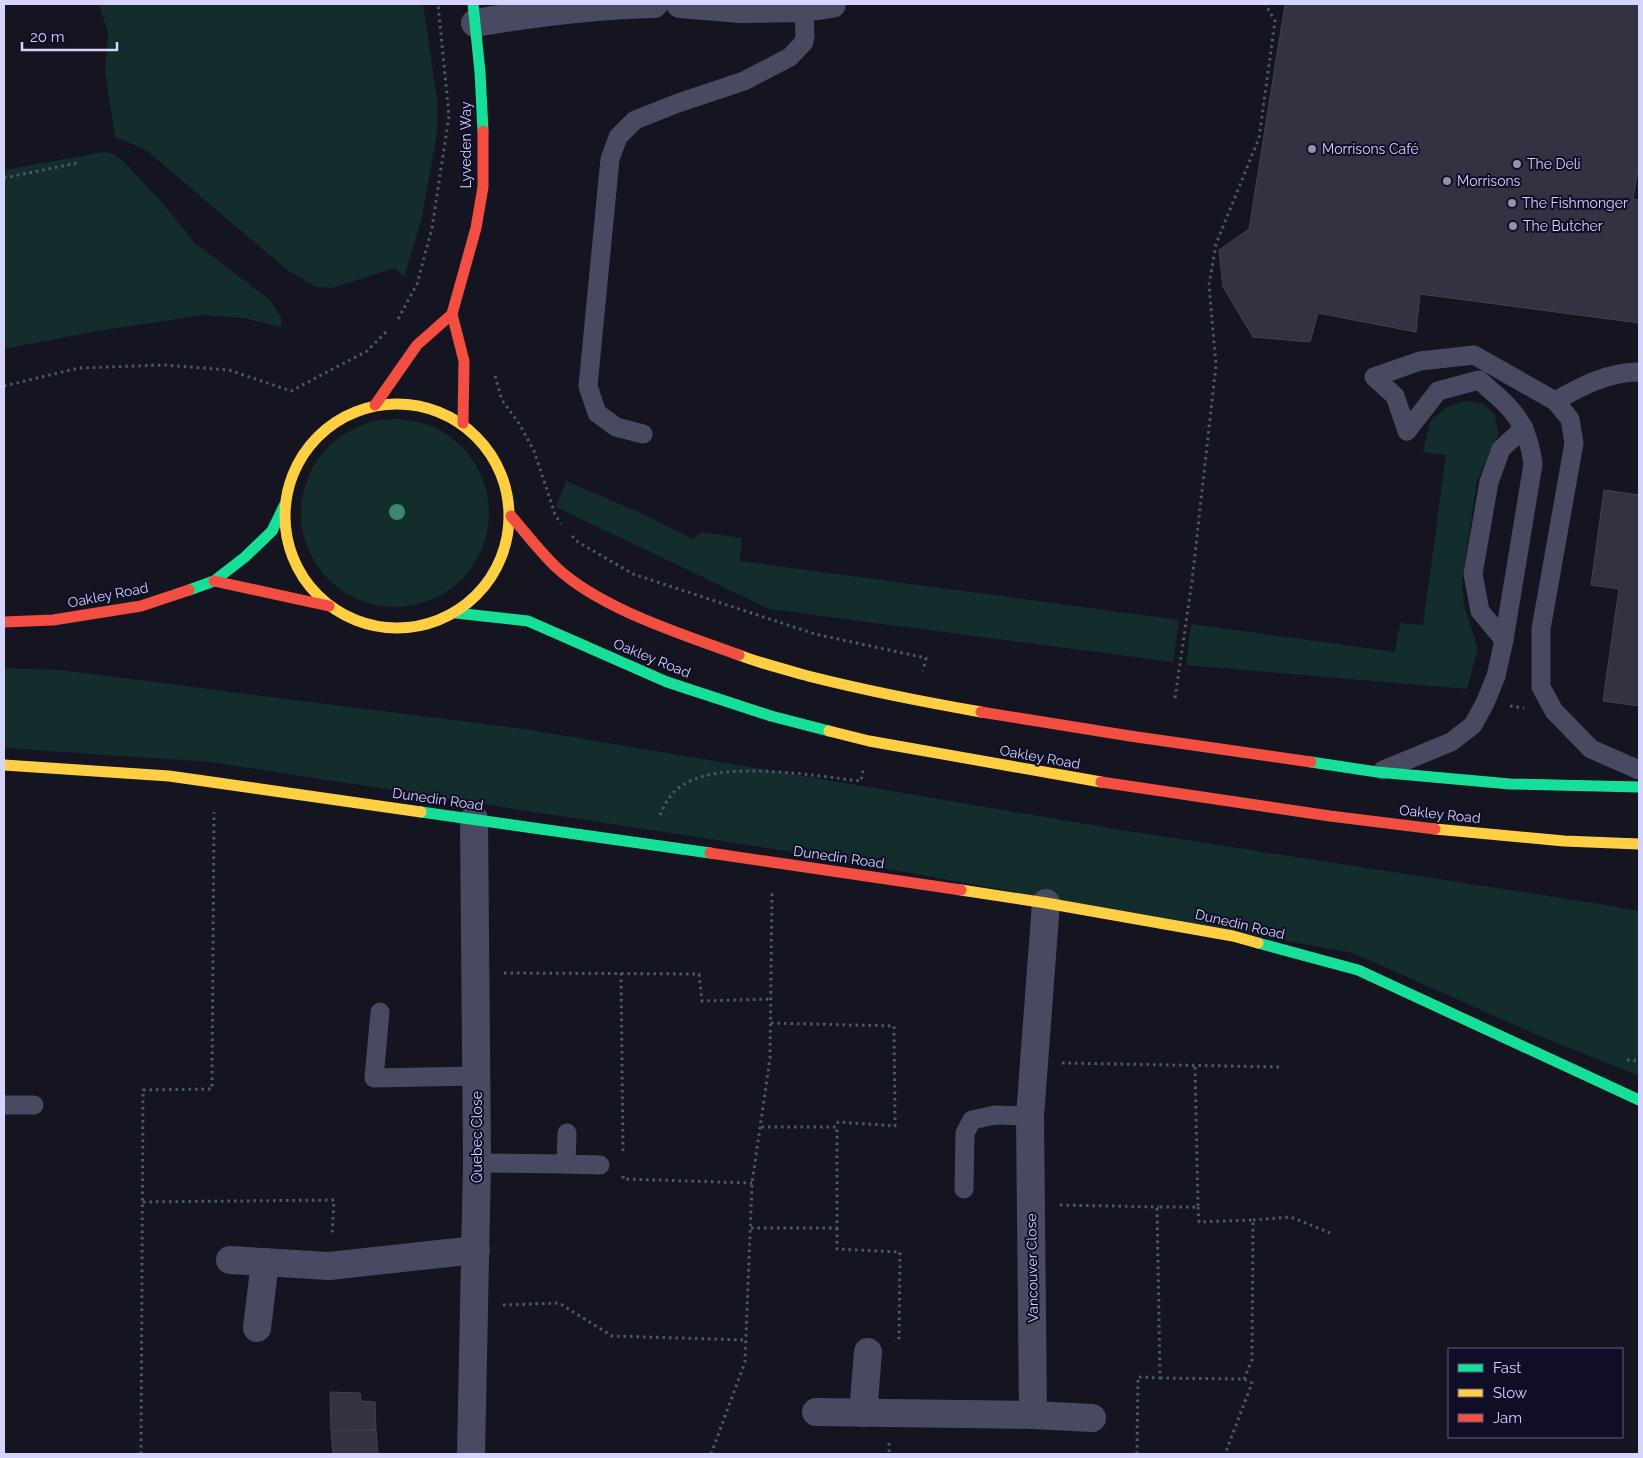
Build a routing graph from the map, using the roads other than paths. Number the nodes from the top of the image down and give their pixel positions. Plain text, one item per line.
1 (654, 4) edge
2 (680, 4) edge
3 (832, 4) edge
4 (804, 8) junction
5 (474, 13) edge
6 (452, 314) junction
7 (1639, 372) edge
8 (1555, 401) junction
9 (375, 405) junction
10 (463, 423) junction
11 (1524, 428) junction
12 (643, 434) dead end
13 (284, 506) junction
14 (511, 516) junction
15 (214, 581) junction
16 (329, 606) junction
17 (456, 613) junction
18 (4, 622) edge
19 (1504, 640) junction
20 (4, 765) edge
21 (1639, 770) edge
22 (1377, 772) junction
23 (1639, 787) edge
24 (474, 819) junction
25 (1639, 844) edge
26 (1046, 903) junction
27 (380, 1012) dead end
28 (476, 1076) junction
29 (1639, 1100) edge
30 (4, 1105) edge
31 (34, 1105) dead end
32 (1030, 1116) junction
33 (567, 1133) dead end
34 (477, 1163) junction
35 (566, 1164) junction
36 (600, 1165) dead end
37 (964, 1189) dead end
38 (476, 1250) junction
39 (230, 1260) dead end
40 (265, 1262) junction
41 (257, 1328) dead end
42 (879, 1348) road end
43 (816, 1412) dead end
44 (863, 1413) junction
45 (1033, 1416) junction
46 (1092, 1418) dead end
47 (471, 1454) edge

1 - 5 street
2 - 4 street
3 - 4 street
4 - 12 lane
5 - 6 main road, Lyveden Way
6 - 9 main road
6 - 10 main road
7 - 8 lane
8 - 11 lane
8 - 21 lane
9 - 10 main road
9 - 13 main road
10 - 14 main road
11 - 19 lane
11 - 19 lane
13 - 15 main road, Oakley Road
13 - 16 main road
14 - 17 main road
14 - 22 main road
15 - 16 main road
15 - 18 main road, Oakley Road
16 - 17 main road
17 - 25 main road, Oakley Road
19 - 22 lane
20 - 24 main road, Dunedin Road
22 - 23 main road
24 - 26 main road, Dunedin Road
24 - 28 street, Quebec Close
26 - 29 main road, Dunedin Road
26 - 32 street, Vancouver Close
27 - 28 lane
28 - 34 street, Quebec Close
30 - 31 lane
32 - 37 lane
32 - 45 street, Vancouver Close
33 - 35 lane
34 - 35 lane
34 - 38 street, Quebec Close
35 - 36 lane
38 - 40 street
38 - 47 street, Quebec Close
39 - 40 street
40 - 41 street
42 - 44 street
43 - 44 street
44 - 45 street
45 - 46 street

